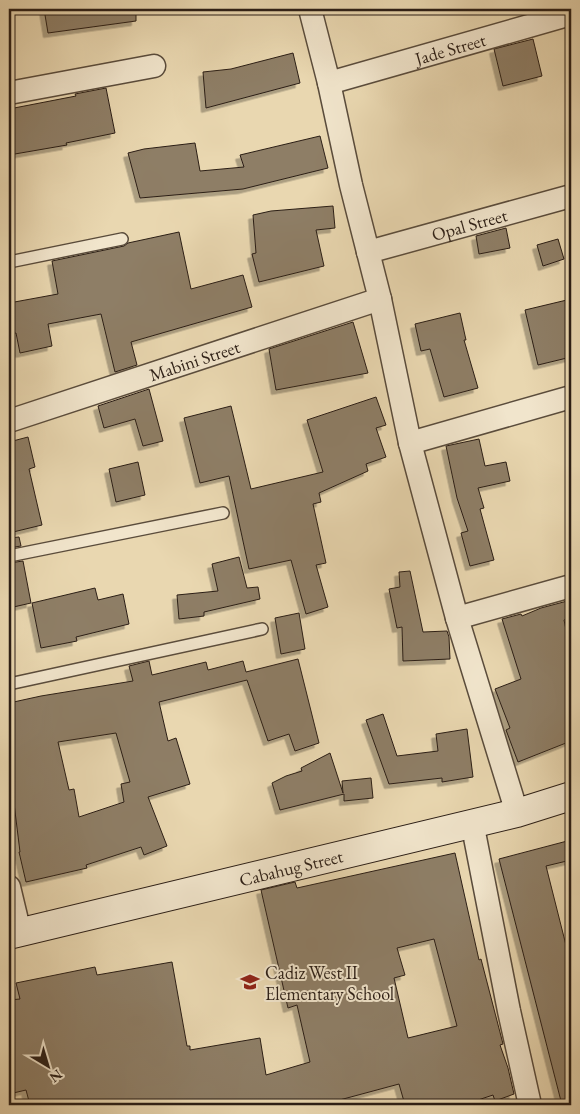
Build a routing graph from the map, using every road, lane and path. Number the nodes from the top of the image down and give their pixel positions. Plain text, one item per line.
1 (310, 9) edge
2 (571, 14) edge
3 (154, 66) dead end
4 (329, 83) junction
5 (9, 93) edge
6 (571, 196) edge
7 (122, 239) dead end
8 (368, 252) junction
9 (9, 262) edge
10 (380, 299) junction
11 (571, 398) edge
12 (9, 421) edge
13 (410, 442) junction
14 (223, 513) dead end
15 (9, 556) edge
16 (571, 586) edge
17 (457, 618) junction
18 (262, 629) dead end
19 (9, 684) edge
20 (571, 796) edge
21 (518, 813) junction
22 (472, 822) junction
23 (9, 887) edge
24 (14, 934) edge
25 (530, 1105) edge

1 - 4 street
2 - 4 street, Jade Street
3 - 5 street
4 - 8 street
6 - 8 street, Opal Street
7 - 9 lane
8 - 10 street
10 - 12 street, Mabini Street
10 - 13 street
11 - 13 street
13 - 17 street
14 - 15 lane
16 - 17 street
17 - 21 street
18 - 19 lane
20 - 21 street, Cabahug Street
21 - 22 street, Cabahug Street
22 - 24 street, Cabahug Street
22 - 25 street
23 - 24 street

